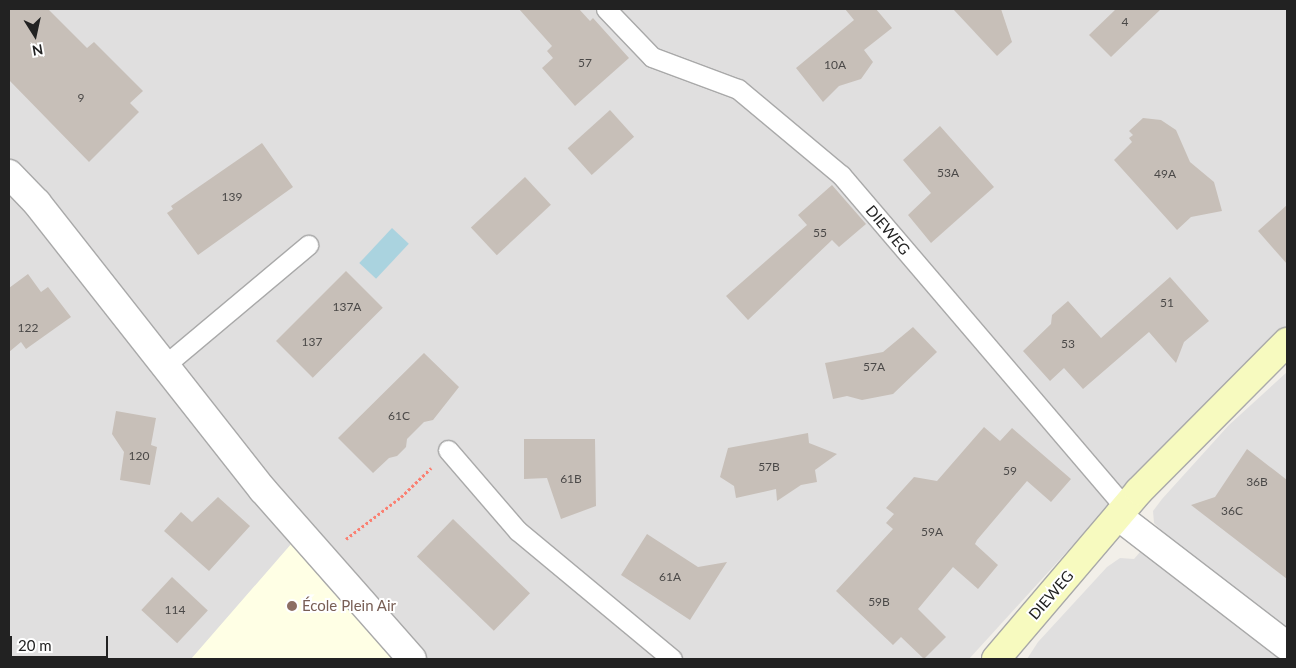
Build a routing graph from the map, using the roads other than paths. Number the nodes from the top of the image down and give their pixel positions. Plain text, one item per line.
1 (606, 9) edge
2 (9, 174) edge
3 (308, 245) dead end
4 (1287, 342) edge
5 (165, 365) junction
6 (448, 450) road end
7 (1122, 512) junction
8 (1287, 646) edge
9 (412, 659) edge
10 (672, 659) edge
11 (996, 659) edge

1 - 7 lane, DIEWEG
2 - 5 street
3 - 5 lane
4 - 7 street, DIEWEG
5 - 9 street
6 - 10 lane
7 - 8 street
7 - 11 street, DIEWEG

